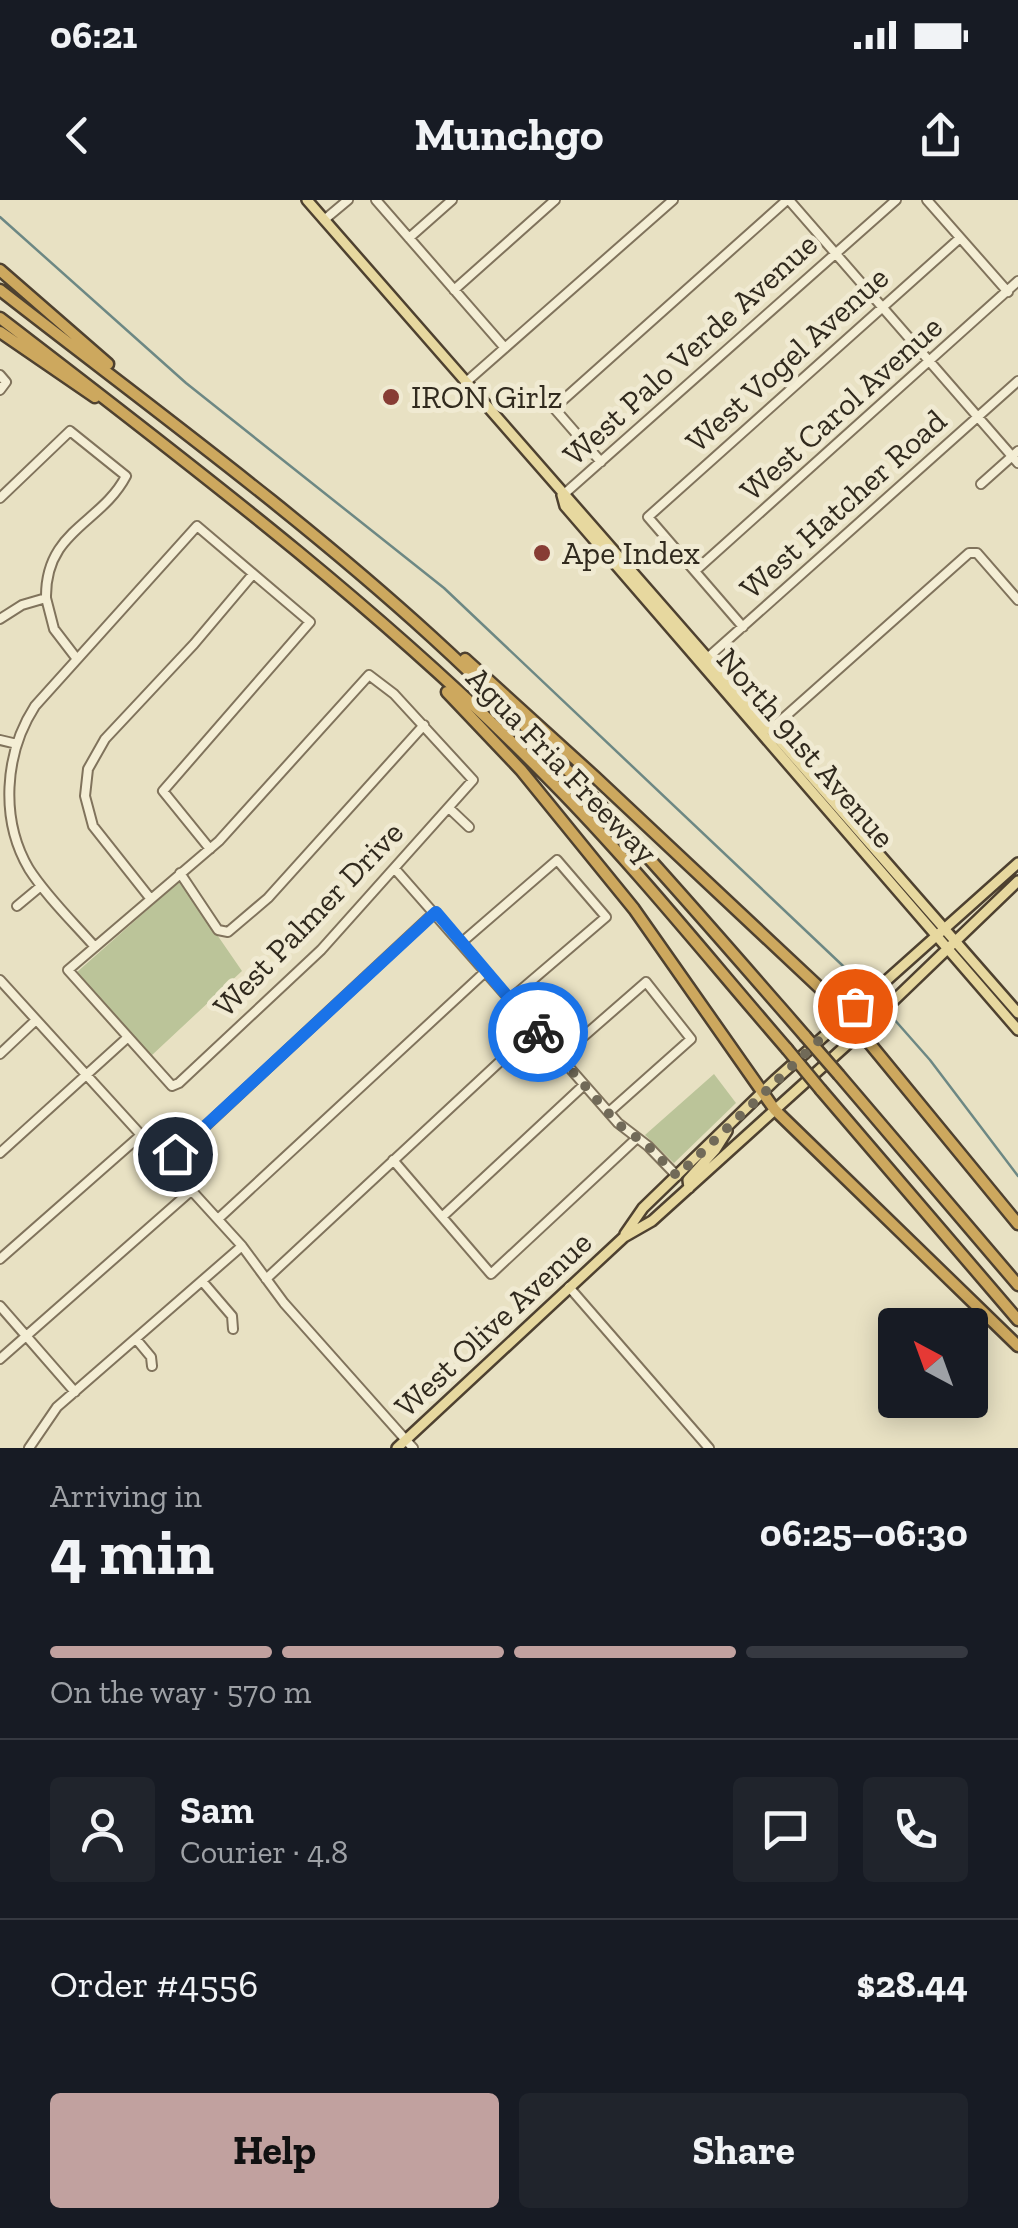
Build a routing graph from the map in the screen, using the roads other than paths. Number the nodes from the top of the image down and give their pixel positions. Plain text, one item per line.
1 (307, 200) edge
2 (348, 200) edge
3 (376, 200) edge
4 (452, 200) edge
5 (555, 200) edge
6 (673, 200) edge
7 (788, 200) edge
8 (896, 200) edge
9 (927, 200) edge
10 (324, 220) junction
11 (409, 238) junction
12 (960, 238) junction
13 (836, 253) junction
14 (0, 270) edge
15 (1018, 281) edge
16 (0, 290) edge
17 (454, 290) junction
18 (1008, 292) junction
19 (883, 307) junction
20 (0, 318) edge
21 (0, 332) edge
22 (505, 348) junction
23 (930, 362) junction
24 (1018, 381) edge
25 (465, 383) junction
26 (132, 390) junction
27 (114, 406) junction
28 (977, 417) junction
29 (1016, 457) edge
30 (601, 462) junction
31 (982, 484) dead end
32 (562, 496) junction
33 (0, 498) edge
34 (695, 571) junction
35 (254, 574) junction
36 (328, 576) junction
37 (46, 598) junction
38 (1018, 600) edge
39 (0, 619) edge
40 (743, 627) junction
41 (435, 640) junction
42 (77, 659) junction
43 (704, 661) junction
44 (424, 725) junction
45 (767, 733) junction
46 (0, 740) edge
47 (16, 744) junction
48 (824, 799) junction
49 (450, 808) junction
50 (11, 818) junction
51 (0, 820) edge
52 (469, 827) dead end
53 (210, 849) junction
54 (879, 852) junction
55 (870, 860) junction
56 (1018, 863) edge
57 (395, 869) junction
58 (180, 873) junction
59 (1018, 882) edge
60 (41, 886) junction
61 (150, 898) junction
62 (17, 906) dead end
63 (436, 912) junction
64 (944, 926) junction
65 (934, 935) junction
66 (956, 939) junction
67 (461, 943) junction
68 (95, 947) junction
69 (946, 948) junction
70 (485, 972) junction
71 (0, 980) edge
72 (510, 1000) junction
73 (1018, 1012) edge
74 (846, 1014) junction
75 (36, 1020) junction
76 (535, 1029) junction
77 (1018, 1030) edge
78 (861, 1032) junction
79 (127, 1038) junction
80 (0, 1054) edge
81 (560, 1057) junction
82 (84, 1075) junction
83 (584, 1085) junction
84 (762, 1092) junction
85 (775, 1110) junction
86 (609, 1112) junction
87 (730, 1124) junction
88 (140, 1135) junction
89 (637, 1138) junction
90 (0, 1153) edge
91 (393, 1160) junction
92 (167, 1162) junction
93 (677, 1176) junction
94 (689, 1188) junction
95 (192, 1190) junction
96 (442, 1216) junction
97 (218, 1220) junction
98 (1018, 1224) edge
99 (624, 1236) junction
100 (242, 1246) junction
101 (0, 1259) edge
102 (266, 1279) junction
103 (202, 1281) junction
104 (1018, 1285) edge
105 (568, 1287) junction
106 (0, 1306) edge
107 (1018, 1320) edge
108 (233, 1329) dead end
109 (26, 1336) junction
110 (136, 1339) junction
111 (1018, 1346) edge
112 (0, 1359) edge
113 (152, 1366) dead end
114 (75, 1392) junction
115 (410, 1444) edge
116 (29, 1448) edge
117 (397, 1448) edge
118 (709, 1448) edge

1 - 10 main road, North 91st Avenue
2 - 10 street
3 - 11 street
4 - 11 street
5 - 17 street
6 - 22 street
7 - 13 street
7 - 30 street
8 - 13 street, West Palo Verde Avenue
9 - 12 street
10 - 25 main road, North 91st Avenue
11 - 17 street
12 - 18 street
12 - 19 street, West Vogel Avenue
13 - 19 street
13 - 30 street, West Palo Verde Avenue
14 - 26 highway
15 - 18 street, West Carol Avenue
16 - 26 highway, Agua Fria Freeway
17 - 22 street
18 - 23 street, West Carol Avenue
19 - 23 street
19 - 34 street, West Vogel Avenue
20 - 27 highway, Agua Fria Freeway
21 - 27 highway
22 - 25 street
23 - 28 street
23 - 34 street, West Carol Avenue
24 - 28 street, West Hatcher Road
25 - 32 main road, North 91st Avenue
26 - 41 highway, Agua Fria Freeway
27 - 36 highway, Agua Fria Freeway
28 - 29 street
28 - 40 street, West Hatcher Road
29 - 31 street
30 - 32 street, West Palo Verde Avenue
32 - 43 main road, North 91st Avenue
33 - 37 street
34 - 40 street
35 - 42 street
35 - 53 street
35 - 61 street
36 - 84 highway
36 - 107 highway, Agua Fria Freeway, bridge
37 - 39 street
37 - 42 street
38 - 45 street
40 - 43 street, West Hatcher Road
41 - 74 highway
41 - 104 highway, Agua Fria Freeway, bridge
42 - 47 street
43 - 45 main road, North 91st Avenue
44 - 49 street, West Palmer Drive
44 - 53 street
44 - 58 street
45 - 48 main road, North 91st Avenue
46 - 47 street
47 - 50 street
48 - 54 main road, North 91st Avenue
48 - 55 main road, North 91st Avenue
49 - 52 street
49 - 57 street, West Palmer Drive
50 - 51 street
50 - 60 street
53 - 58 street
54 - 55 main road
54 - 64 main road, North 91st Avenue
55 - 65 main road, North 91st Avenue
56 - 64 main road, West Olive Avenue
57 - 63 street
57 - 79 street, West Palmer Drive
58 - 61 street
59 - 66 main road, West Olive Avenue
60 - 62 street
60 - 68 street
61 - 68 street
63 - 67 street
63 - 92 street
64 - 65 main road, West Olive Avenue
64 - 66 main road, North 91st Avenue
65 - 69 main road, North 91st Avenue
65 - 74 main road, West Olive Avenue
66 - 69 main road, West Olive Avenue
66 - 73 main road, North 91st Avenue
67 - 70 street
67 - 72 street
68 - 79 street
69 - 77 main road, North 91st Avenue
69 - 78 main road, West Olive Avenue
70 - 72 street
70 - 97 street
71 - 75 street
72 - 76 street
74 - 78 highway
74 - 84 main road, West Olive Avenue
75 - 80 street
75 - 82 street
76 - 81 street
76 - 91 street
78 - 85 main road, West Olive Avenue
78 - 98 highway
79 - 82 street
81 - 83 street
81 - 86 street
82 - 88 street
82 - 90 street
83 - 86 street
83 - 96 street
84 - 85 highway
84 - 87 main road, West Olive Avenue
85 - 94 main road, West Olive Avenue
85 - 111 highway
86 - 89 street
87 - 93 main road, West Olive Avenue
87 - 94 main road
88 - 92 street
88 - 101 street
89 - 93 street
89 - 96 street
91 - 96 street
91 - 102 street
92 - 95 street
93 - 99 main road, West Olive Avenue
94 - 99 main road, West Olive Avenue
95 - 97 street
95 - 109 street
97 - 100 street
99 - 105 main road, West Olive Avenue
100 - 102 street
100 - 103 street
102 - 115 street
103 - 108 street
103 - 110 street
105 - 115 main road, West Olive Avenue
105 - 118 street
106 - 109 street
109 - 112 street
109 - 114 street
110 - 113 street
110 - 114 street
114 - 116 street
115 - 117 main road, West Olive Avenue

